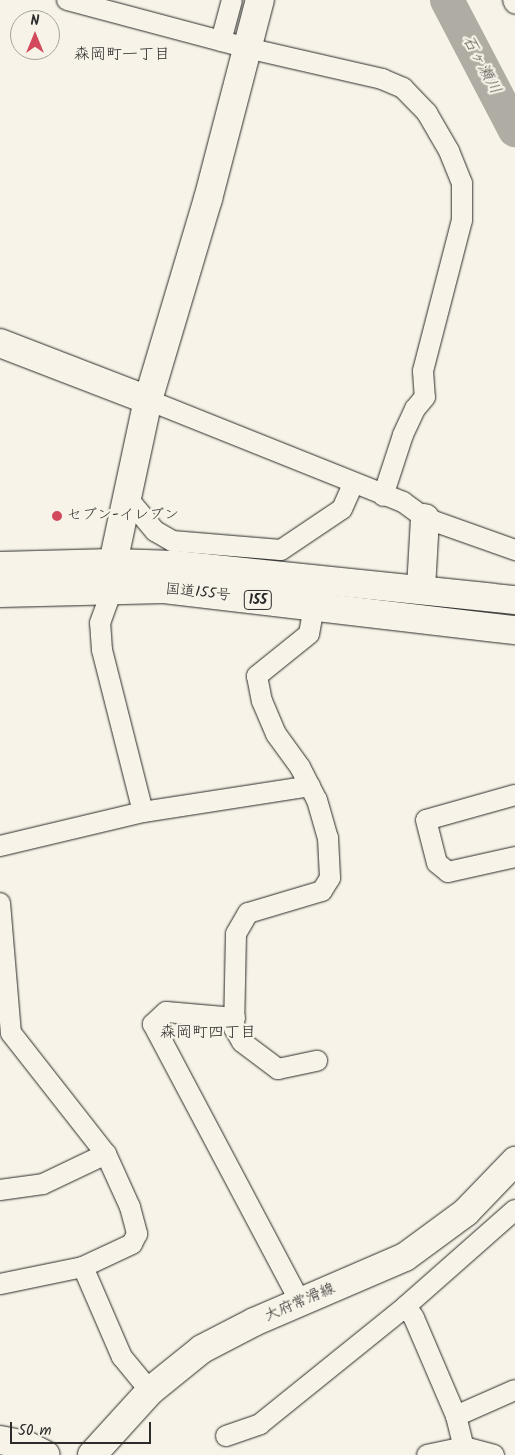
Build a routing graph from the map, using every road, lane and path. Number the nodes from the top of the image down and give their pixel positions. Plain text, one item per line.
1 (67, 0) edge
2 (232, 0) edge
3 (260, 0) edge
4 (513, 0) edge
5 (515, 4) edge
6 (221, 41) junction
7 (247, 48) junction
8 (0, 343) edge
9 (148, 400) junction
10 (353, 484) junction
11 (383, 496) junction
12 (125, 505) junction
13 (425, 518) junction
14 (515, 550) edge
15 (113, 563) junction
16 (0, 566) edge
17 (421, 588) junction
18 (112, 590) junction
19 (0, 593) edge
20 (515, 600) edge
21 (314, 606) junction
22 (515, 630) edge
23 (310, 786) junction
24 (515, 795) edge
25 (143, 812) junction
26 (0, 846) edge
27 (515, 857) edge
28 (0, 903) edge
29 (234, 1018) junction
30 (5, 1036) edge
31 (317, 1061) dead end
32 (106, 1154) junction
33 (515, 1161) edge
34 (0, 1190) edge
35 (515, 1210) edge
36 (82, 1267) junction
37 (0, 1284) edge
38 (301, 1303) junction
39 (406, 1306) junction
40 (515, 1390) edge
41 (150, 1391) junction
42 (456, 1416) junction
43 (226, 1436) dead end
44 (0, 1440) edge
45 (464, 1447) junction
46 (46, 1455) edge
47 (92, 1455) edge
48 (427, 1455) edge
49 (494, 1455) edge

1 - 6 street
2 - 6 street
3 - 7 main road
4 - 5 street
6 - 7 street
7 - 9 main road
7 - 11 street
8 - 9 main road
9 - 10 street
9 - 12 main road
10 - 11 street
10 - 12 street
11 - 13 street
12 - 15 main road
13 - 14 street
13 - 17 main road
15 - 16 main road, 国道155号 / 155
15 - 17 main road, 国道155号 / 155
15 - 18 main road
17 - 20 main road, 国道155号 / 155
18 - 19 main road, 国道155号 / 155
18 - 21 main road, 国道155号 / 155
18 - 25 street
21 - 22 main road, 国道155号 / 155
21 - 23 street
23 - 25 street
23 - 29 street
24 - 27 street
25 - 26 street
28 - 30 street
29 - 31 street
29 - 38 street
30 - 32 street
32 - 34 street
32 - 36 street
33 - 38 main road, 大府常滑線
35 - 39 street
36 - 37 street
36 - 41 street
38 - 41 main road, 大府常滑線
39 - 42 street
39 - 43 street
40 - 42 street
41 - 47 main road, 大府常滑線
42 - 45 street
44 - 46 main road
45 - 48 street
45 - 49 street

